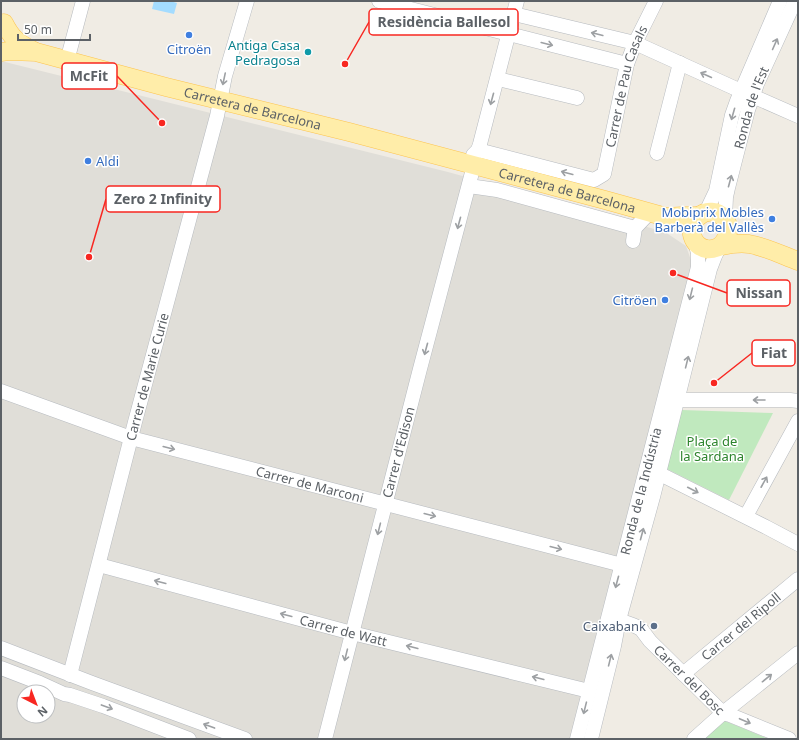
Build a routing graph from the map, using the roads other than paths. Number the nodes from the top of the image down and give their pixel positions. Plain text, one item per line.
1 (83, 1) edge
2 (247, 1) edge
3 (379, 1) edge
4 (656, 1) edge
5 (780, 1) edge
6 (794, 1) edge
7 (516, 7) edge
8 (2, 23) edge
9 (509, 34) junction
10 (635, 43) junction
11 (1, 52) edge
12 (36, 52) junction
13 (67, 61) junction
14 (680, 63) junction
15 (628, 64) junction
16 (498, 79) junction
17 (748, 94) junction
18 (577, 98) dead end
19 (220, 100) junction
20 (798, 116) edge
21 (657, 153) dead end
22 (475, 156) junction
23 (604, 174) joint
24 (527, 179) junction
25 (469, 186) junction
26 (536, 201) junction
27 (624, 205) junction
28 (658, 214) junction
29 (702, 214) junction
30 (726, 221) junction
31 (611, 222) junction
32 (694, 242) junction
33 (720, 246) junction
34 (798, 250) edge
35 (798, 261) edge
36 (1, 391) edge
37 (677, 400) junction
38 (795, 404) edge
39 (798, 420) edge
40 (131, 438) junction
41 (658, 473) junction
42 (385, 504) junction
43 (746, 516) junction
44 (798, 544) edge
45 (99, 565) junction
46 (622, 565) junction
47 (798, 579) edge
48 (619, 620) junction
49 (352, 633) junction
50 (1, 648) edge
51 (798, 653) edge
52 (1, 668) edge
53 (683, 674) junction
54 (72, 675) junction
55 (589, 691) junction
56 (66, 694) junction
57 (723, 713) junction
58 (189, 739) edge
59 (245, 739) edge
60 (325, 739) edge
61 (577, 739) edge
62 (591, 739) edge
63 (694, 739) edge
64 (788, 739) edge

1 - 13 street
2 -> 19 street, Carrer de Marie Curie
3 - 9 street
4 - 10 street, Carrer de Pau Casals
5 - 17 street, Ronda de l'Est
17 -> 6 street, Ronda de l'Est
7 - 9 street, Carrer d'Edison
10 -> 7 street
8 - 12 main road
9 -> 15 street
9 - 16 street, Carrer d'Edison
10 - 14 street
10 - 15 street, Carrer de Pau Casals
11 - 12 main road
12 - 13 main road, Carretera de Barcelona
13 - 19 main road, Carretera de Barcelona
17 -> 14 street
14 - 21 street
15 - 23 street, Carrer de Pau Casals
16 - 18 street
16 -> 22 street, Carrer d'Edison
17 - 20 street
17 -> 29 street, Ronda de l'Est
30 -> 17 street, Ronda de l'Est
19 - 22 main road, Carretera de Barcelona
19 - 40 street, Carrer de Marie Curie
23 -> 22 street, Carretera de Barcelona
22 - 24 main road, Carretera de Barcelona
22 - 25 street, Carrer d'Edison
24 - 26 street
24 - 27 main road, Carretera de Barcelona
25 - 26 street
25 -> 42 street, Carrer d'Edison
26 - 31 street
27 - 28 main road, Carretera de Barcelona
27 - 31 street
28 - 29 main road, Carretera de Barcelona
28 - 31 street
28 - 32 main road, Carretera de Barcelona
29 - 30 main road
29 - 32 main road
30 - 33 main road
30 - 34 main road
32 - 33 main road
32 -> 46 street, Ronda de la Indústria
33 - 35 main road
37 -> 33 street, Ronda de la Indústria
36 - 40 street, Carrer de Marconi
38 -> 37 street
37 - 41 street, Ronda de la Indústria
43 -> 39 street
40 -> 42 street, Carrer de Marconi
40 - 45 street, Carrer de Marie Curie
41 -> 43 street
48 -> 41 street, Ronda de la Indústria
42 -> 46 street, Carrer de Marconi
42 -> 49 street, Carrer d'Edison
43 - 44 street
49 -> 45 street, Carrer de Watt
45 - 54 street, Carrer de Marie Curie
46 -> 55 street, Ronda de la Indústria
47 - 53 street, Carrer del Ripoll
48 - 53 street, Carrer del Bosc
62 -> 48 street, Ronda de la Indústria
55 -> 49 street, Carrer de Watt
49 -> 60 street, Carrer d'Edison
50 - 54 street
57 -> 51 street
52 - 56 street
53 - 57 street, Carrer del Bosc
54 - 56 street
59 -> 54 street
55 -> 61 street, Ronda de la Indústria
56 -> 58 street
57 - 63 street
57 -> 64 street, Carrer del Bosc

